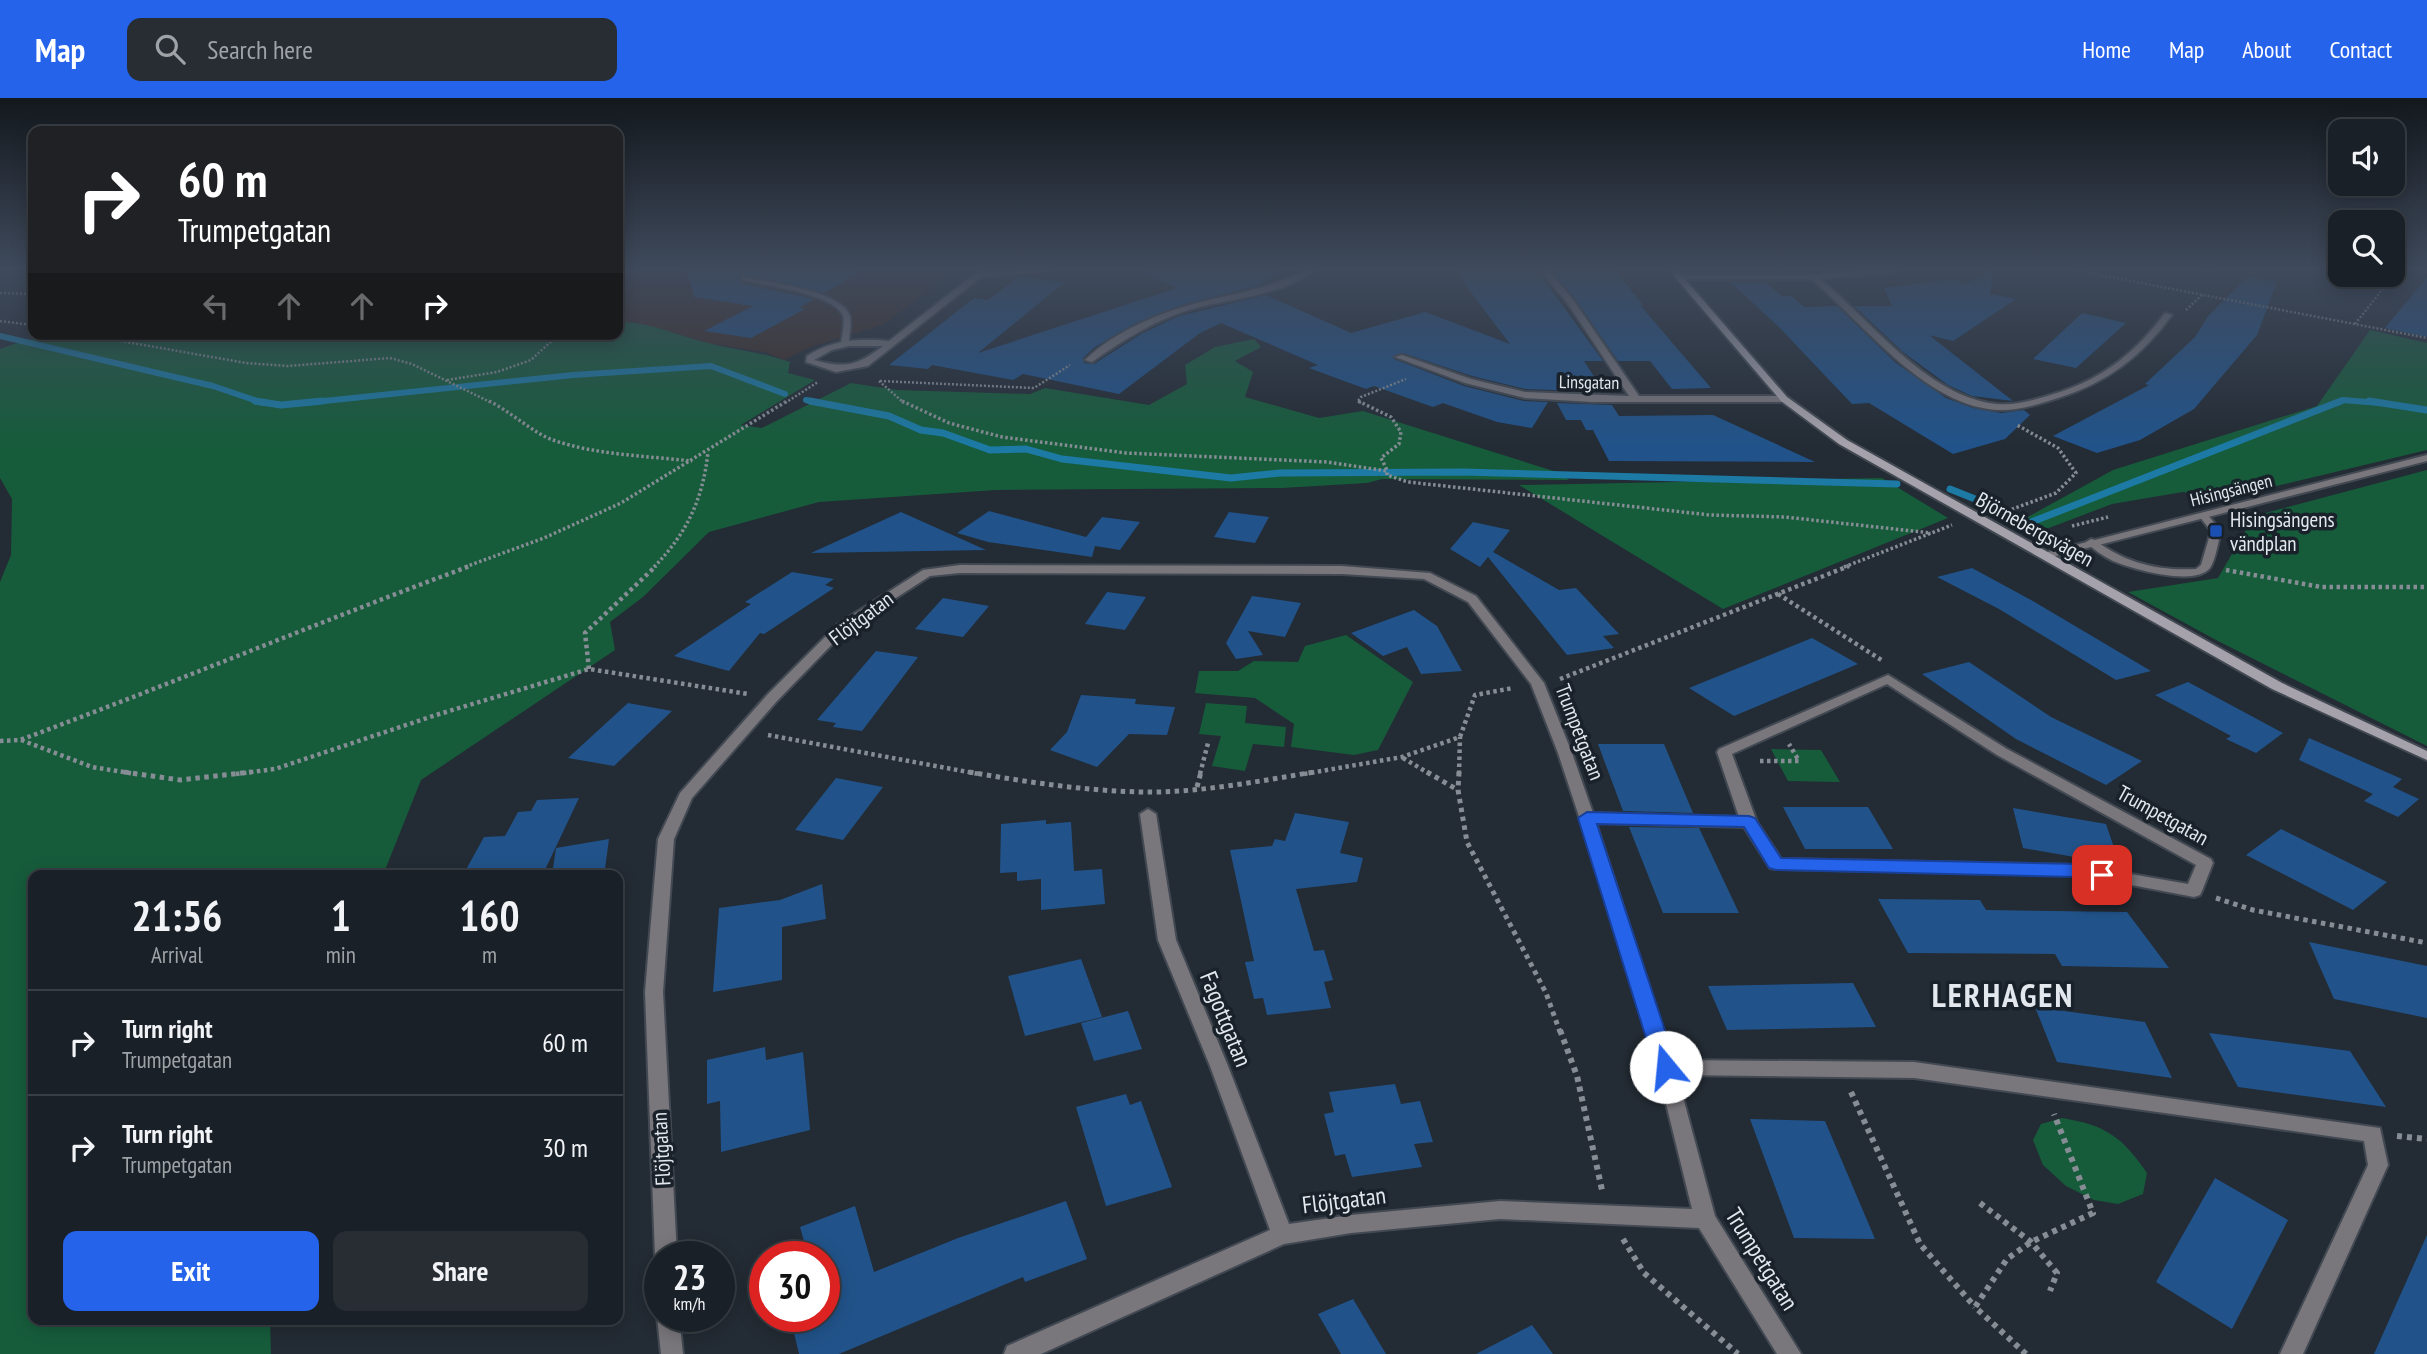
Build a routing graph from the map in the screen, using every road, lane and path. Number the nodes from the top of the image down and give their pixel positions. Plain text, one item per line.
1 (846, 329) edge
2 (911, 329) edge
3 (1136, 329) edge
4 (1588, 329) edge
5 (1723, 329) edge
6 (1872, 329) edge
7 (2159, 329) edge
8 (2379, 329) edge
9 (2427, 338) edge
10 (115, 340) edge
11 (553, 340) edge
12 (845, 343) junction
13 (891, 344) junction
14 (1399, 357) dead end
15 (1089, 360) joint
16 (836, 369) junction
17 (850, 369) junction
18 (1411, 377) dead end
19 (447, 380) junction
20 (879, 381) junction
21 (1636, 399) junction
22 (1784, 399) junction
23 (1994, 407) junction
24 (2009, 427) dead end
25 (2028, 433) junction
26 (708, 451) junction
27 (2427, 458) edge
28 (692, 461) junction
29 (1387, 471) junction
30 (2204, 516) junction
31 (1975, 517) junction
32 (1934, 533) junction
33 (2091, 542) junction
34 (2045, 556) junction
35 (2225, 560) dead end
36 (2427, 587) edge
37 (1777, 594) junction
38 (1884, 662) dead end
39 (1525, 666) joint
40 (589, 669) junction
41 (1537, 683) junction
42 (772, 698) junction
43 (743, 730) junction
44 (1460, 737) junction
45 (20, 740) junction
46 (0, 741) edge
47 (1208, 743) dead end
48 (2427, 756) edge
49 (1402, 757) junction
50 (1197, 787) junction
51 (1458, 790) junction
52 (1148, 814) dead end
53 (1587, 818) junction
54 (1749, 822) junction
55 (2194, 891) junction
56 (2427, 943) edge
57 (1666, 1067) junction
58 (1840, 1068) junction
59 (2044, 1087) junction
60 (1980, 1203) dead end
61 (1607, 1214) junction
62 (1705, 1219) junction
63 (1282, 1235) junction
64 (665, 1241) edge
65 (2031, 1242) junction
66 (2050, 1291) dead end
67 (1975, 1307) junction
68 (670, 1332) edge
69 (672, 1354) edge
70 (1015, 1354) edge
71 (1738, 1354) edge
72 (1790, 1354) edge
73 (2026, 1354) edge
74 (2291, 1354) edge

1 - 12 lane
2 - 13 street
3 - 15 street
4 - 21 street
5 - 22 street, Björnebergsvägen
6 - 23 street
7 - 23 street
8 - 9 path
10 - 19 path
11 - 19 path
12 - 13 street
12 - 16 street
13 - 17 street
14 - 21 street, Linsgatan
15 - 20 path
16 - 17 street
16 - 26 path
17 - 20 path
18 - 29 path
19 - 28 path
20 - 29 path
21 - 22 street, Linsgatan
22 - 31 street, Björnebergsvägen
23 - 25 path
24 - 25 path
25 - 31 path
26 - 28 path
26 - 40 path
27 - 30 street, Hisingsängen
28 - 45 path
29 - 32 path
30 - 33 street, Hisingsängen
30 - 33 lane
31 - 32 path
31 - 34 street, Björnebergsvägen
32 - 37 path
33 - 34 street, Hisingsängen
34 - 48 street, Björnebergsvägen
35 - 36 path
37 - 38 path
37 - 41 path
39 - 41 street, Trumpetgatan
39 - 42 street, Flöjtgatan
40 - 42 path
40 - 45 path
41 - 44 path
41 - 53 street, Trumpetgatan
42 - 43 street, Flöjtgatan
43 - 50 path
43 - 64 street, Flöjtgatan
44 - 49 path
44 - 51 path
45 - 46 path
47 - 50 path
49 - 50 path
49 - 51 path
51 - 61 path
52 - 63 street, Fagottgatan
53 - 54 street
53 - 57 street, Trumpetgatan
54 - 55 street, Trumpetgatan
54 - 55 street, Trumpetgatan
55 - 56 path
57 - 58 street
57 - 62 street, Trumpetgatan
58 - 59 street
58 - 67 path
59 - 65 path
59 - 74 street
60 - 65 path
61 - 62 street, Flöjtgatan
61 - 63 street, Flöjtgatan
61 - 71 path
62 - 72 street, Trumpetgatan
63 - 70 street, Flöjtgatan
65 - 66 path
65 - 67 path
67 - 73 path
68 - 69 street

